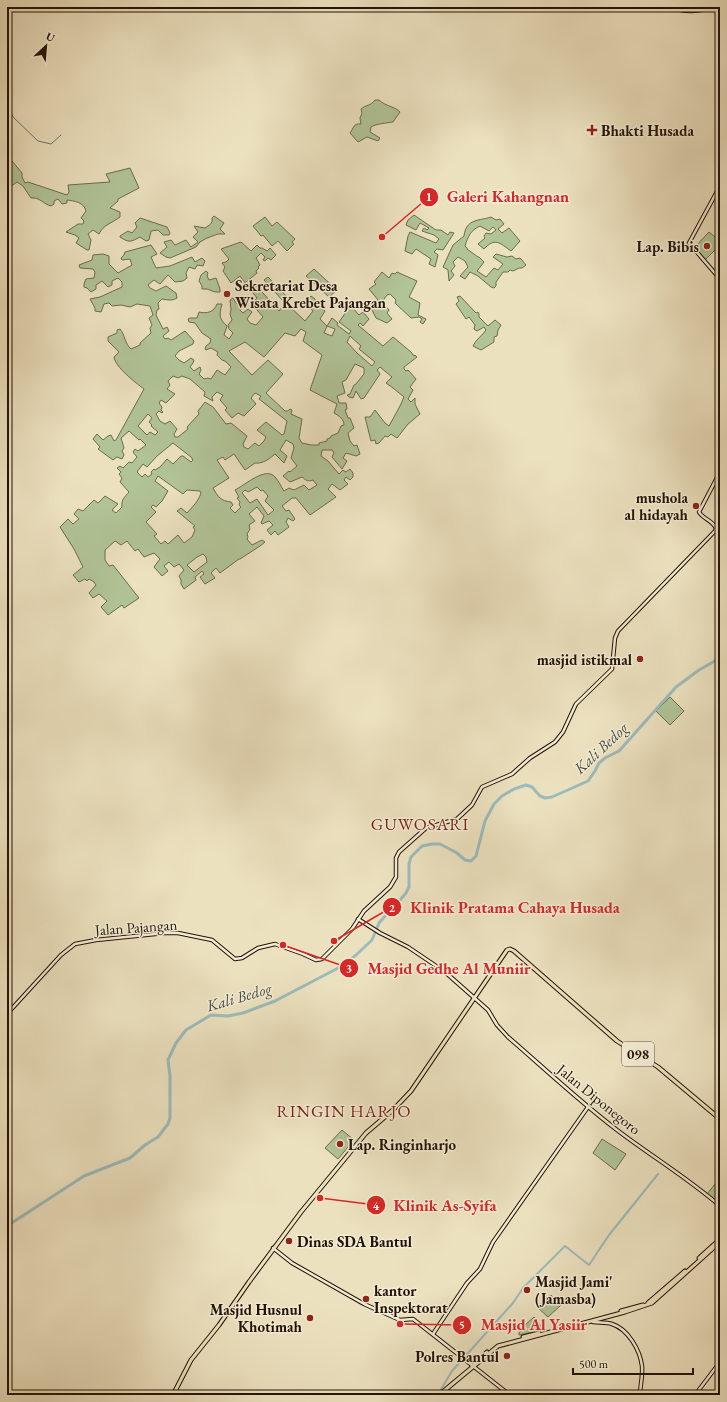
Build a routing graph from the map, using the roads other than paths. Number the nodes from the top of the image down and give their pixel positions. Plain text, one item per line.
1 (673, 7) edge
2 (717, 7) edge
3 (720, 186) edge
4 (720, 279) edge
5 (720, 472) edge
6 (358, 919) junction
7 (473, 998) junction
8 (7, 1014) edge
9 (588, 1106) junction
10 (720, 1119) edge
11 (720, 1206) edge
12 (720, 1240) edge
13 (274, 1248) junction
14 (629, 1310) junction
15 (592, 1321) junction
16 (433, 1334) junction
17 (720, 1362) edge
18 (473, 1366) junction
19 (174, 1395) edge
20 (439, 1395) edge
21 (510, 1395) edge
22 (640, 1395) edge
23 (695, 1395) edge

1 - 2 main road
3 - 4 main road
5 - 6 main road
6 - 7 main road, Jalan Diponegoro
6 - 8 main road, Jalan Pajangan
7 - 9 main road, Jalan Diponegoro
7 - 10 main road, 098
7 - 13 main road, 098
9 - 11 main road, Jalan Diponegoro
9 - 16 main road
12 - 14 main road
13 - 16 main road
13 - 19 main road, 098
14 - 15 main road
14 - 18 main road
15 - 18 main road
15 - 22 main road
16 - 18 main road
17 - 23 main road
18 - 20 main road
18 - 21 main road

